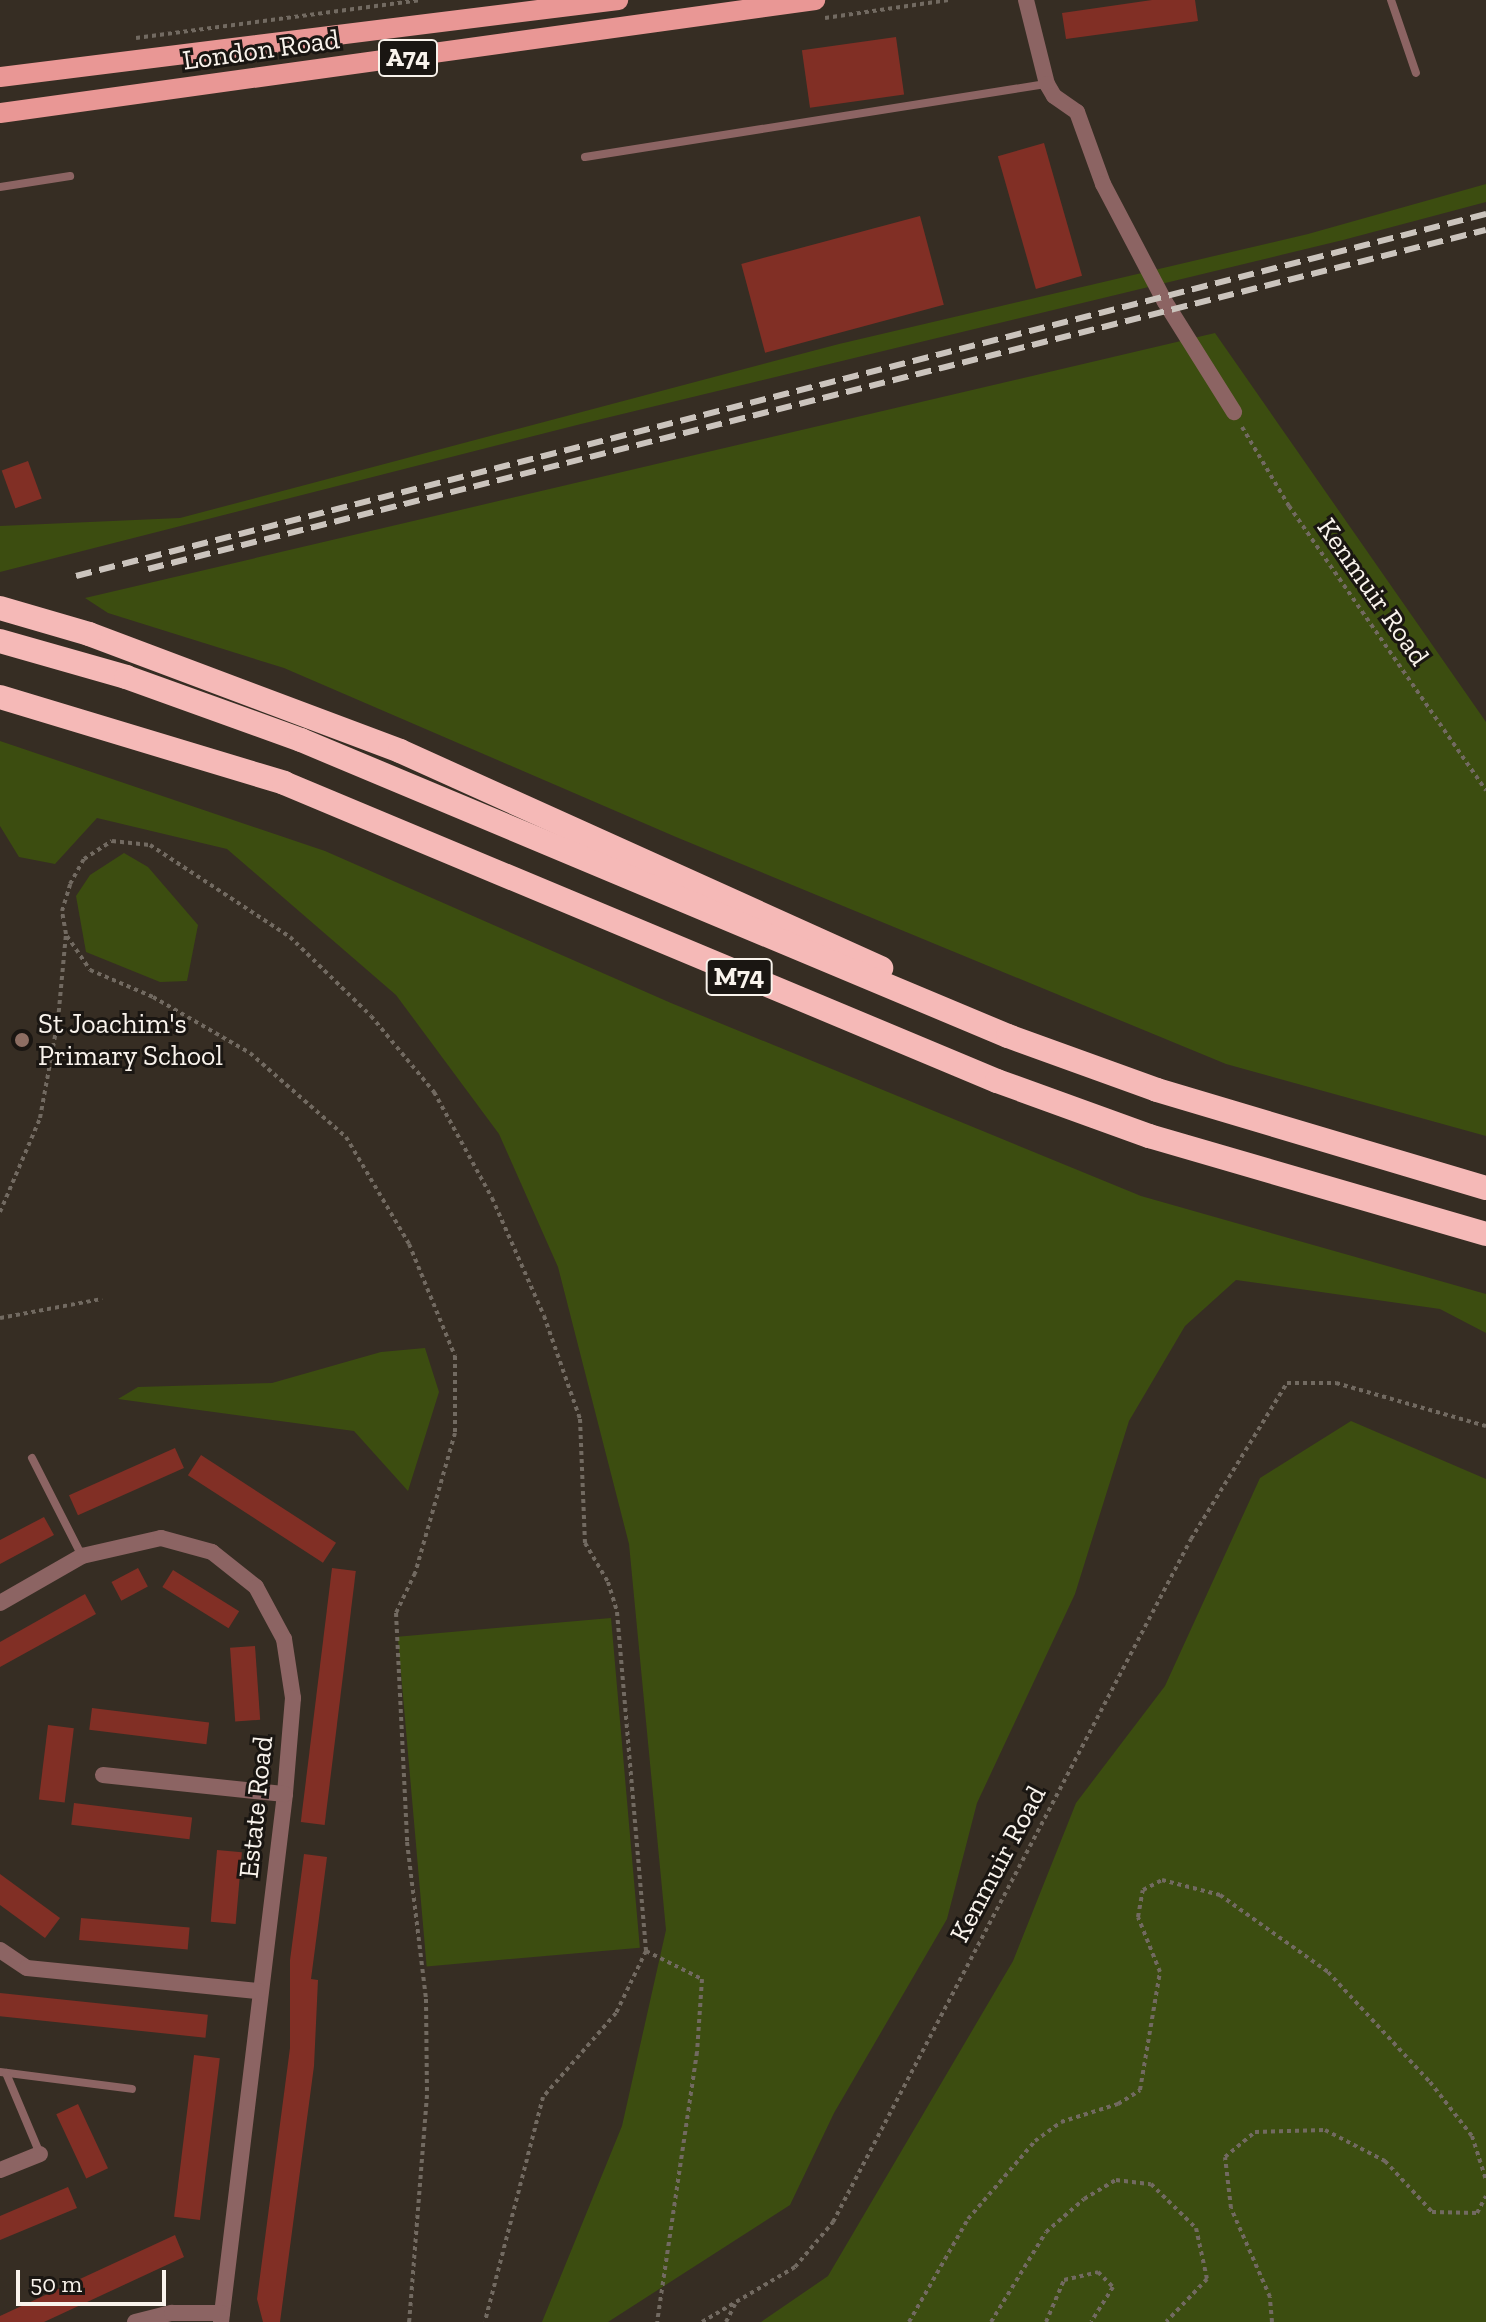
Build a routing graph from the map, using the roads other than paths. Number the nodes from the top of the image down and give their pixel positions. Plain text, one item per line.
1 (618, 0) edge
2 (815, 0) edge
3 (1026, 0) edge
4 (1391, 0) edge
5 (230, 50) junction
6 (1416, 73) dead end
7 (0, 77) edge
8 (234, 82) junction
9 (1047, 84) junction
10 (0, 113) edge
11 (585, 157) dead end
12 (70, 176) dead end
13 (0, 187) edge
14 (1234, 412) road end
15 (0, 608) edge
16 (0, 630) edge
17 (23, 644) edge
18 (0, 697) edge
19 (1157, 1090) junction
20 (1486, 1188) edge
21 (1486, 1234) edge
22 (32, 1458) dead end
23 (82, 1556) junction
24 (0, 1603) edge
25 (103, 1775) dead end
26 (285, 1794) junction
27 (0, 1950) edge
28 (259, 1991) junction
29 (3, 2072) edge
30 (132, 2089) dead end
31 (40, 2154) joint
32 (0, 2170) edge
33 (222, 2318) edge
34 (135, 2322) edge

1 - 5 main road, London Road / A74
2 - 8 main road, London Road / A74
3 - 9 street
4 - 6 lane
5 - 7 main road, London Road / A74
5 - 8 main road
8 - 10 main road, London Road / A74
9 - 11 lane
9 - 14 street
12 - 13 lane
15 - 19 highway, bridge
16 - 17 highway
17 - 19 highway, M74
18 - 21 highway, M74
19 - 20 highway, M74
22 - 23 lane
23 - 24 street, Estate Road
23 - 26 street, Estate Road
25 - 26 street
26 - 28 street, Estate Road
27 - 28 street
28 - 33 street, Estate Road
29 - 30 lane
29 - 31 lane
31 - 32 street
33 - 34 street

